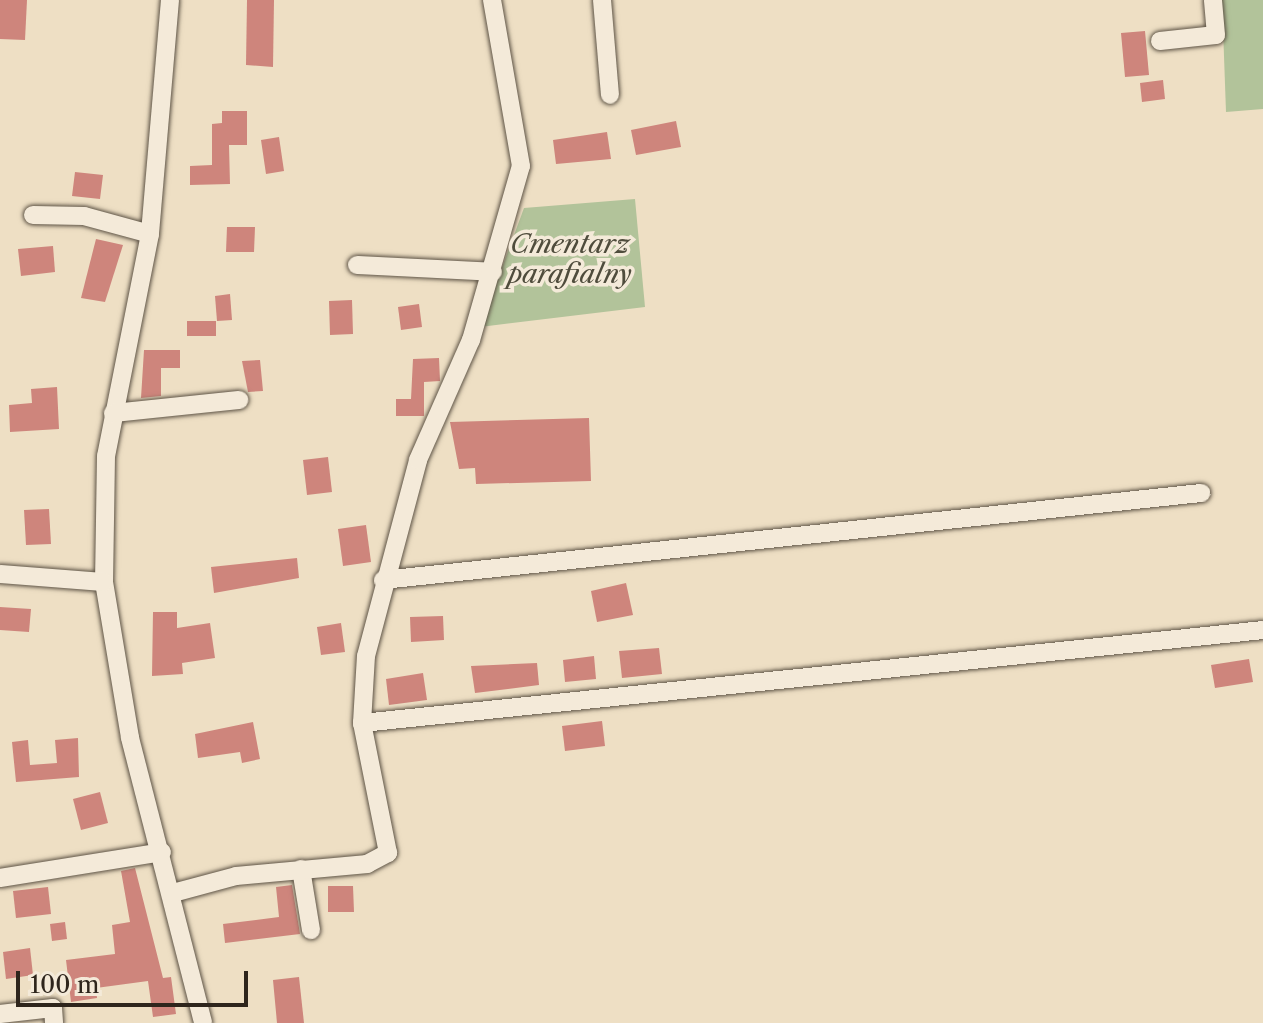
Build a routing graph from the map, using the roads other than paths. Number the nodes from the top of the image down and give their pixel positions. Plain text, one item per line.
1 (170, 0) edge
2 (492, 0) edge
3 (602, 0) edge
4 (1213, 0) edge
5 (1160, 41) dead end
6 (610, 95) dead end
7 (33, 215) dead end
8 (150, 234) junction
9 (357, 265) dead end
10 (493, 272) junction
11 (239, 400) dead end
12 (113, 413) junction
13 (1201, 493) dead end
14 (0, 574) edge
15 (383, 580) junction
16 (104, 582) junction
17 (1263, 630) edge
18 (362, 723) junction
19 (162, 852) junction
20 (301, 869) junction
21 (0, 878) edge
22 (173, 893) junction
23 (311, 930) dead end
24 (0, 1014) edge
25 (54, 1023) edge
26 (203, 1023) edge

1 - 8 street
2 - 10 street
3 - 6 street
4 - 5 street
7 - 8 street
8 - 12 street
9 - 10 street
10 - 15 street
11 - 12 street
12 - 16 street
13 - 15 street
14 - 16 street
15 - 18 street
16 - 19 street
17 - 18 street
18 - 20 street
19 - 21 street
19 - 22 street
20 - 22 street
20 - 23 street
22 - 26 street
24 - 25 street

